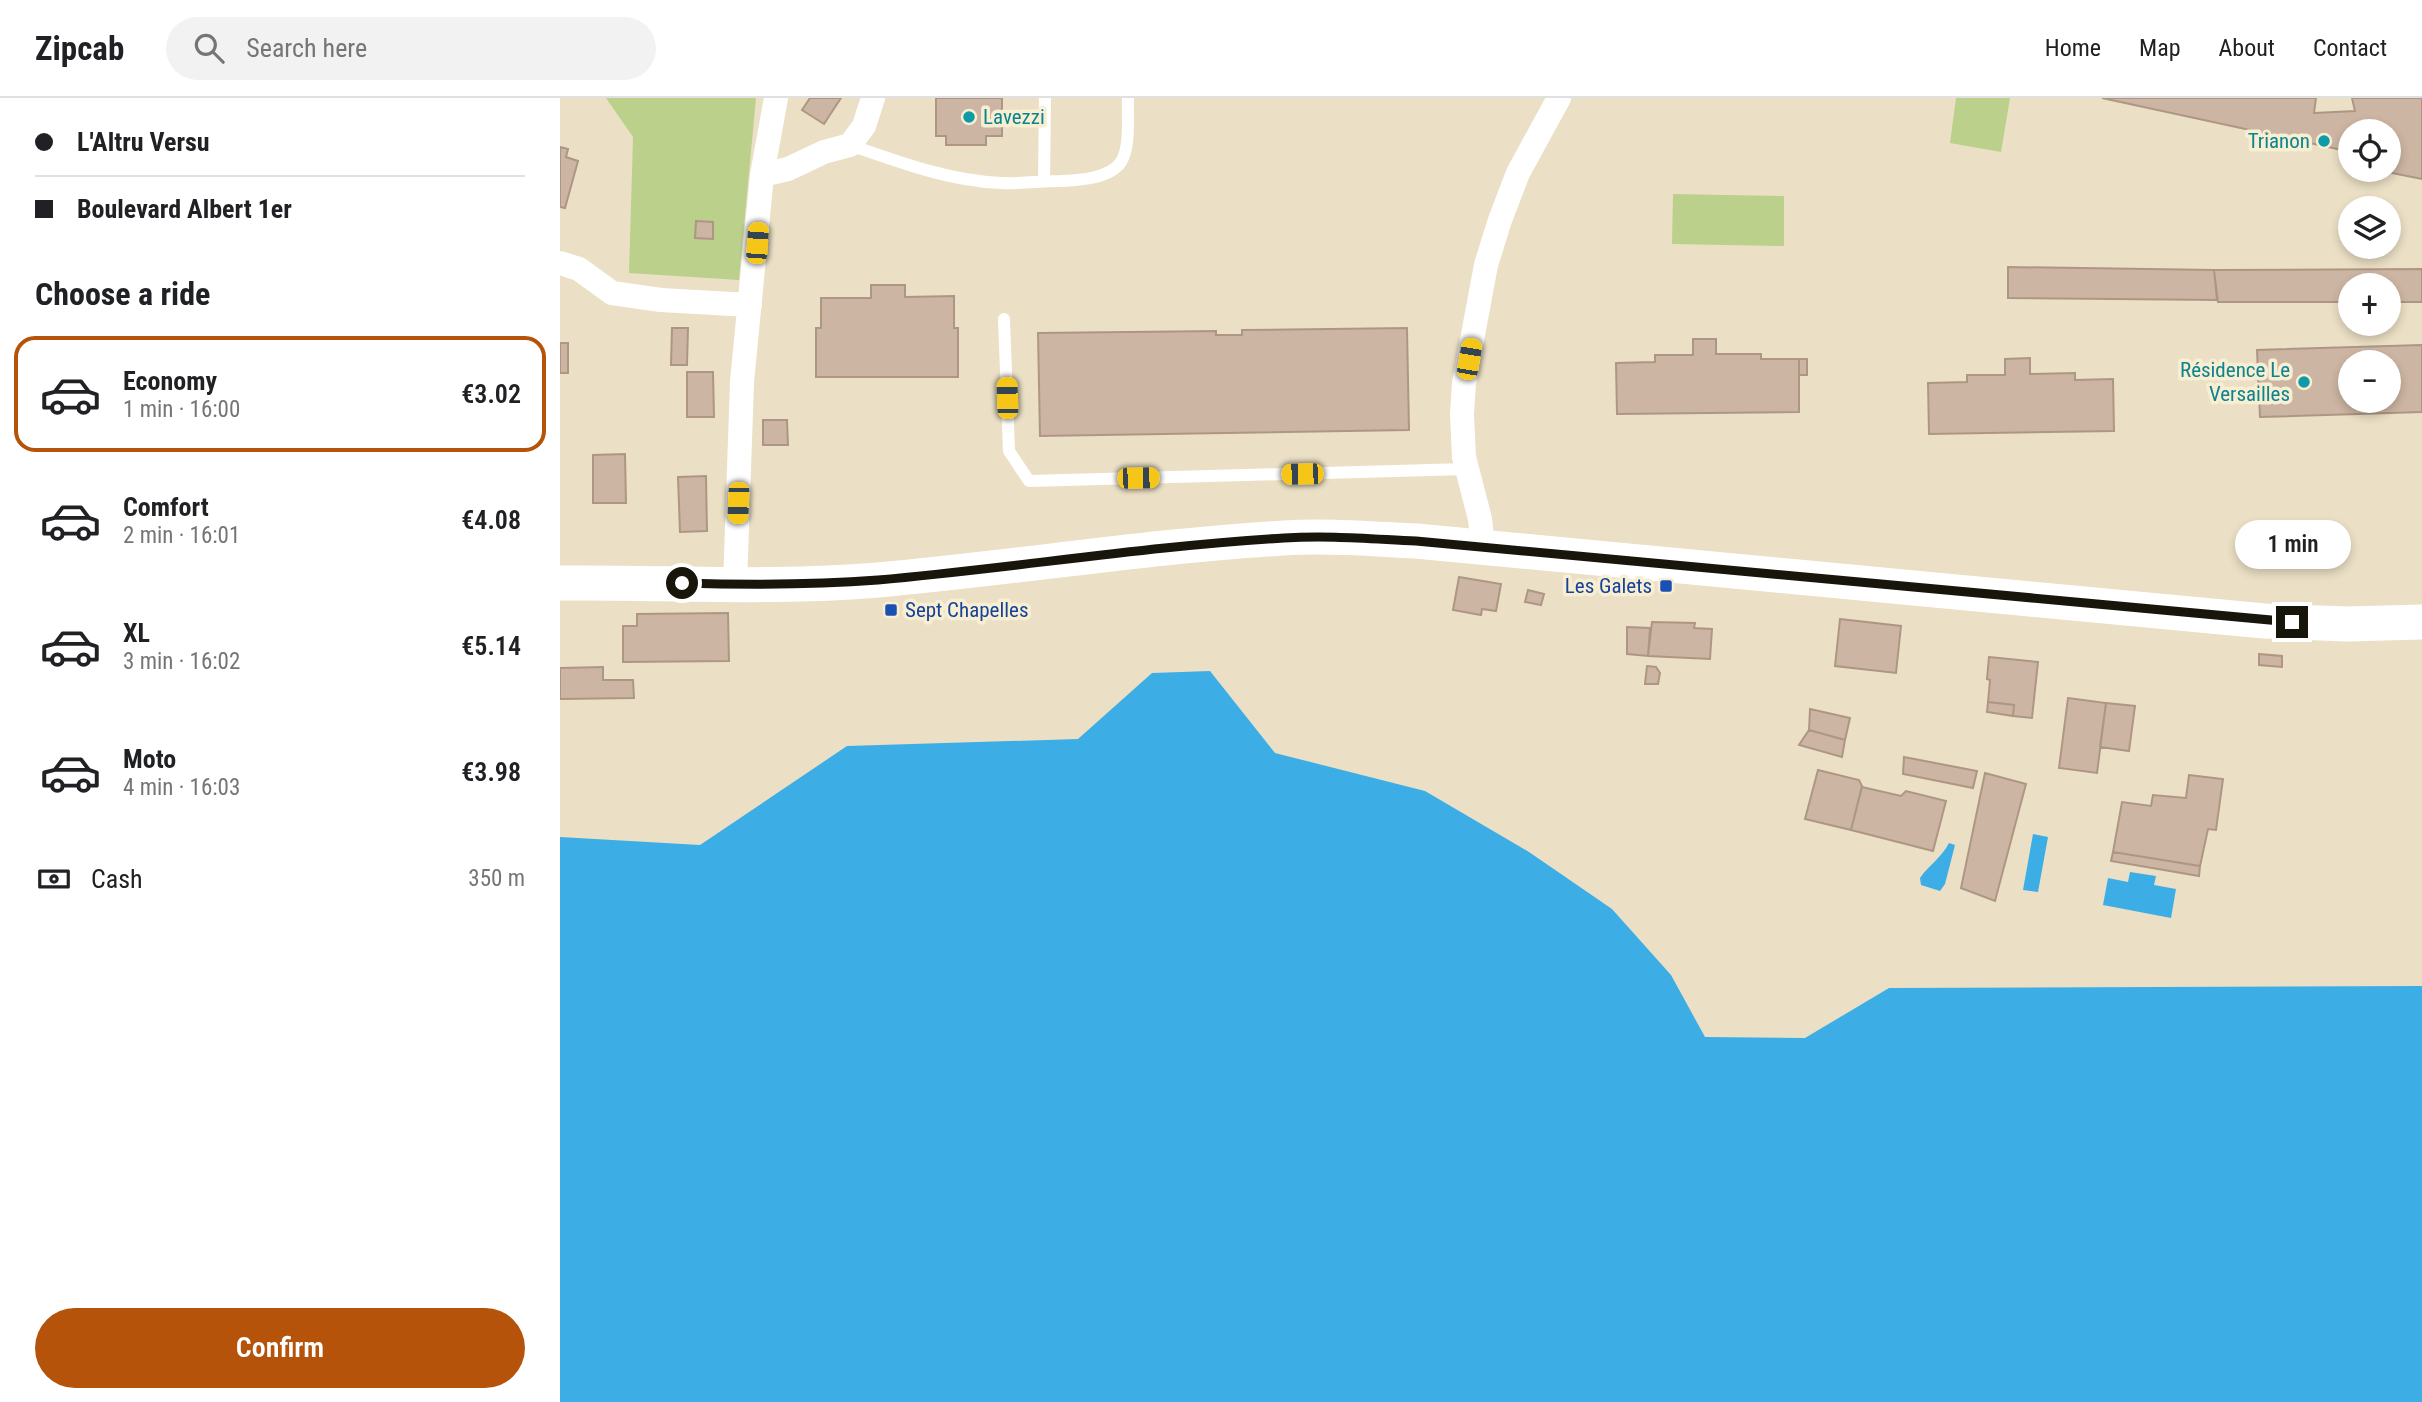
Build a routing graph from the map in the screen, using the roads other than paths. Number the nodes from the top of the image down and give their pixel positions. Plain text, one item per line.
1 (776, 98) edge
2 (873, 98) edge
3 (1045, 98) edge
4 (1128, 98) edge
5 (1559, 98) edge
6 (850, 145) junction
7 (762, 175) junction
8 (1044, 181) junction
9 (560, 264) edge
10 (750, 305) junction
11 (1004, 319) dead end
12 (1466, 469) junction
13 (1483, 548) junction
14 (560, 583) edge
15 (735, 585) junction
16 (2422, 622) edge

1 - 7 street
2 - 6 street
3 - 8 lane
4 - 8 lane
5 - 12 street
6 - 7 street
6 - 8 lane
7 - 10 street
9 - 10 street
10 - 15 street
11 - 12 lane
12 - 13 street
13 - 15 main road
13 - 16 main road
14 - 15 main road

